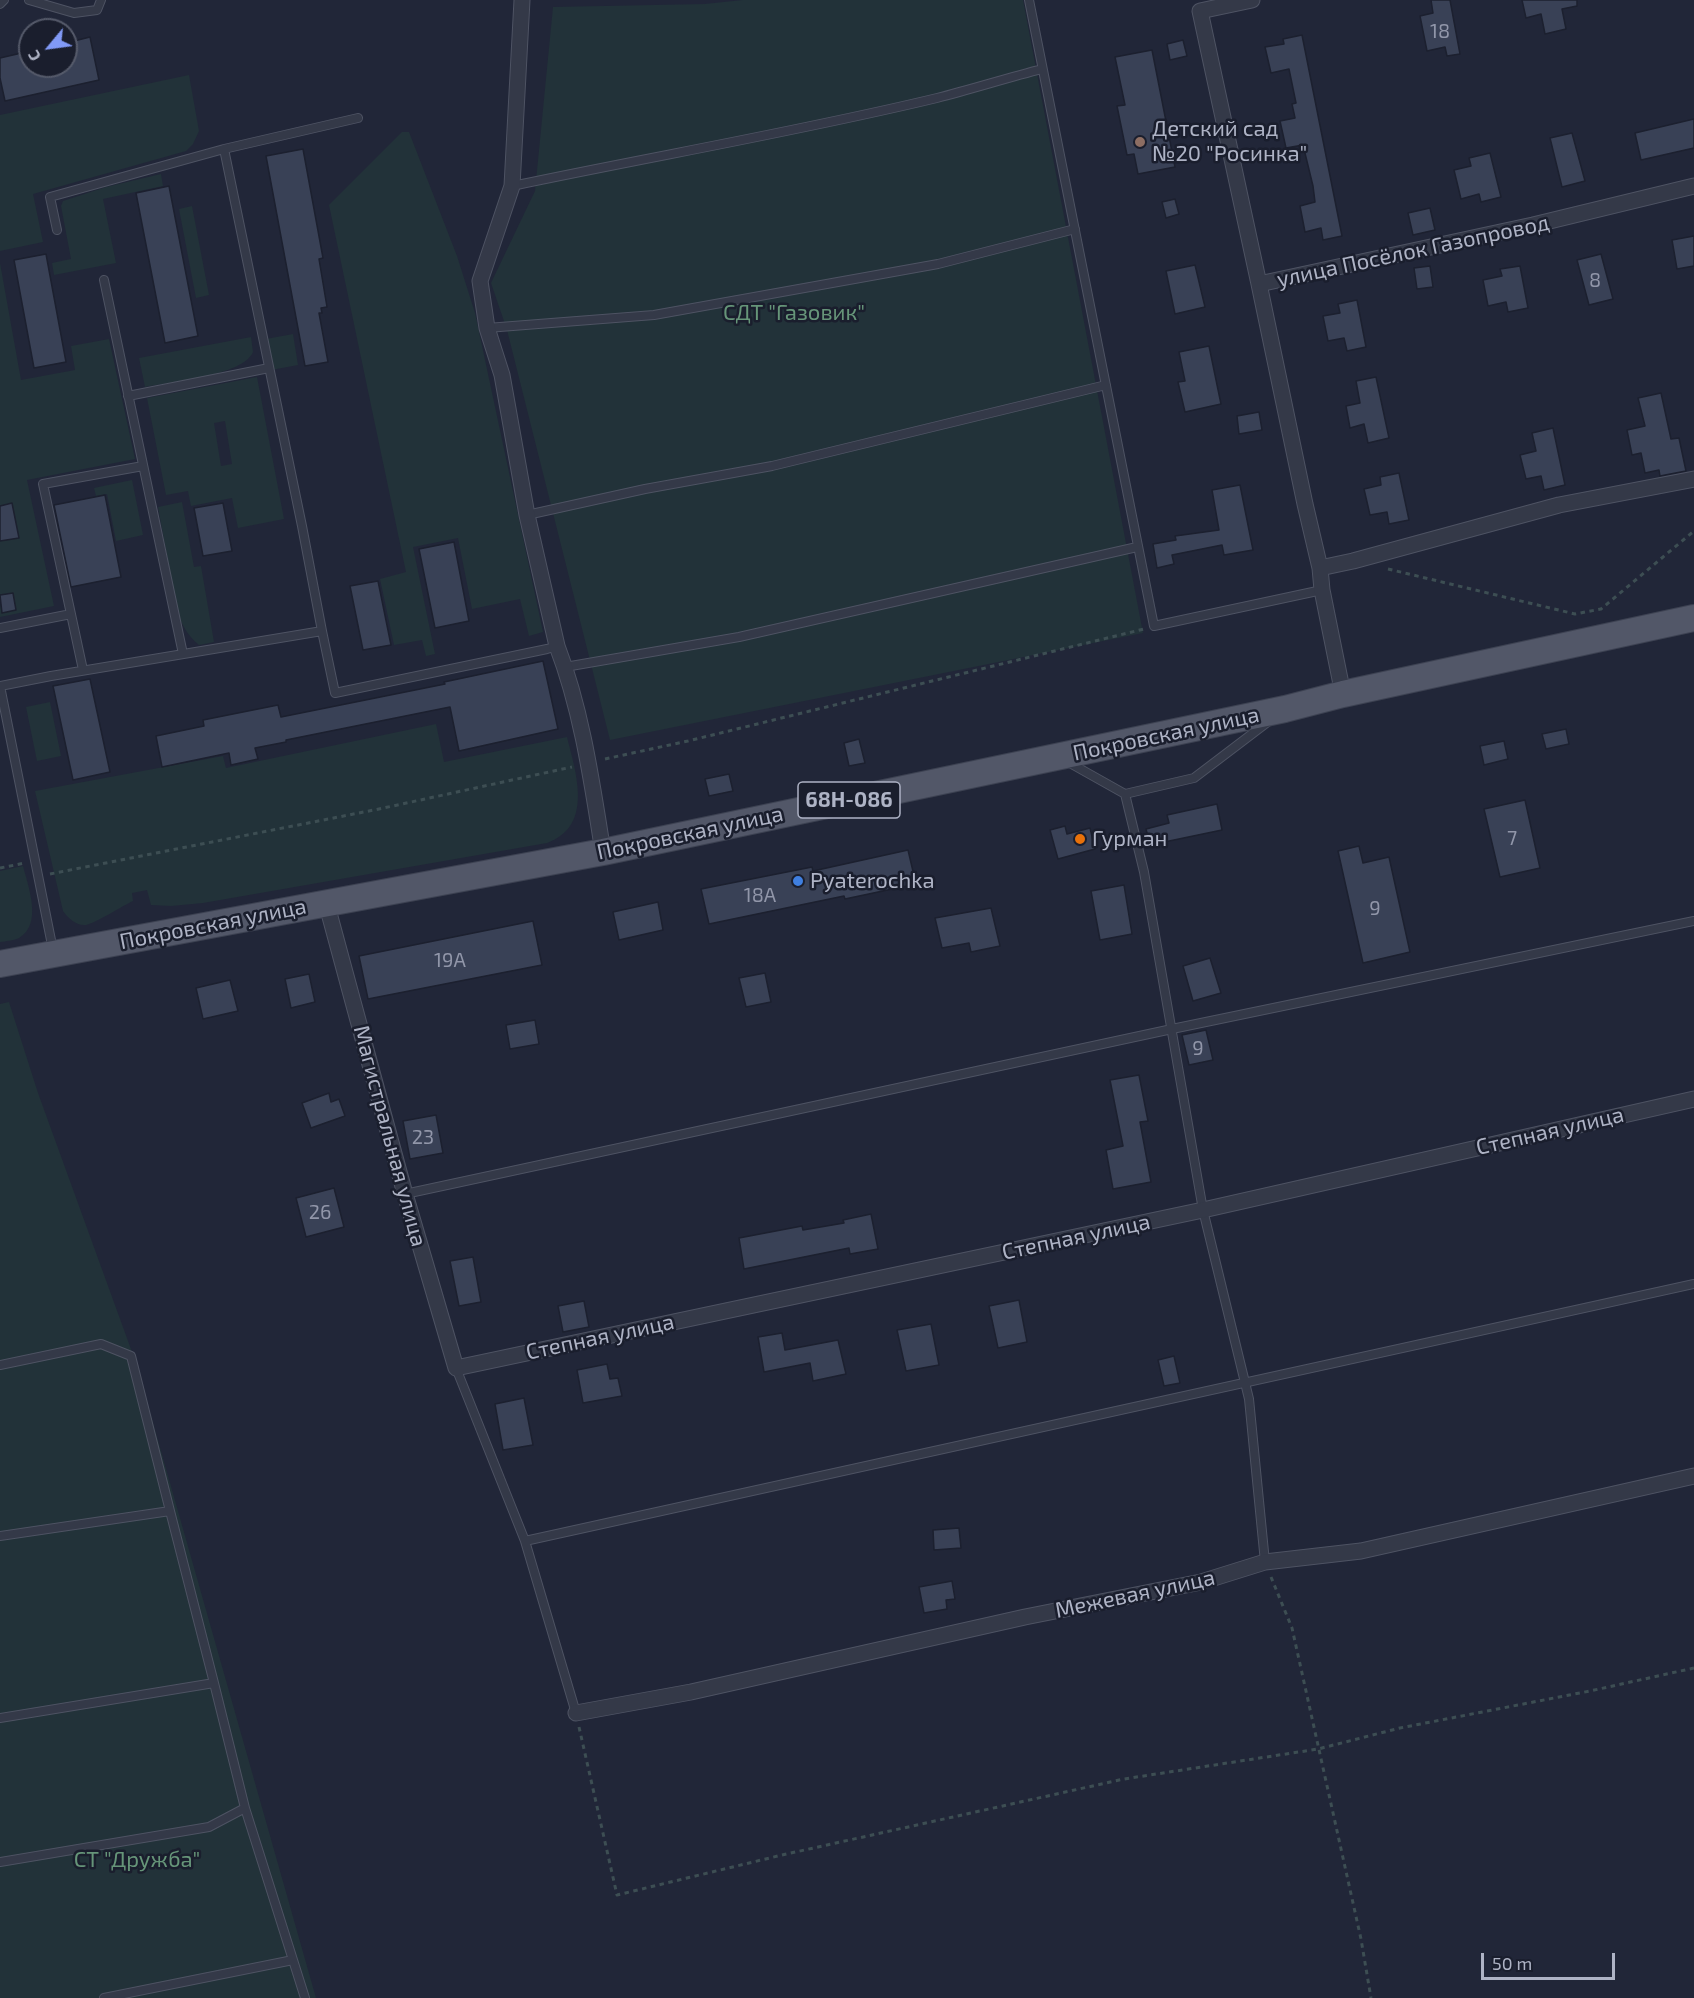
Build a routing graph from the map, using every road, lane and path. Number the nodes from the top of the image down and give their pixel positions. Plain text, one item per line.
1 (4, 0) edge
2 (29, 0) edge
3 (101, 0) edge
4 (522, 0) edge
5 (1029, 0) edge
6 (1252, 0) edge
7 (0, 4) edge
8 (1042, 69) junction
9 (358, 118) dead end
10 (224, 149) junction
11 (512, 186) junction
12 (1694, 186) edge
13 (1075, 229) junction
14 (57, 230) dead end
15 (104, 280) dead end
16 (1258, 284) junction
17 (487, 328) junction
18 (268, 368) junction
19 (1106, 385) junction
20 (128, 396) junction
21 (143, 466) junction
22 (1694, 479) edge
23 (527, 515) junction
24 (1694, 531) edge
25 (1137, 547) junction
26 (1320, 568) junction
27 (1387, 569) dead end
28 (1322, 590) junction
29 (71, 614) junction
30 (1694, 618) edge
31 (0, 628) edge
32 (322, 631) junction
33 (557, 646) junction
34 (183, 654) junction
35 (565, 666) junction
36 (83, 670) junction
37 (1342, 694) junction
38 (1285, 709) junction
39 (1058, 756) junction
40 (1125, 794) junction
41 (603, 852) junction
42 (35, 860) junction
43 (0, 868) edge
44 (326, 902) junction
45 (1694, 921) edge
46 (54, 955) junction
47 (0, 964) edge
48 (1172, 1029) junction
49 (1694, 1099) edge
50 (405, 1194) junction
51 (1203, 1210) junction
52 (1694, 1284) edge
53 (0, 1365) edge
54 (456, 1368) junction
55 (1245, 1382) junction
56 (1694, 1476) edge
57 (170, 1511) junction
58 (0, 1536) edge
59 (525, 1541) junction
60 (1265, 1562) junction
61 (1694, 1668) edge
62 (214, 1683) junction
63 (576, 1713) junction
64 (0, 1718) edge
65 (1318, 1749) junction
66 (245, 1808) junction
67 (0, 1862) edge
68 (293, 1960) junction
69 (104, 1998) edge
70 (305, 1998) edge
71 (1371, 1998) edge

1 - 7 lane
2 - 3 lane
4 - 11 street
5 - 8 lane
6 - 16 street
8 - 11 lane
8 - 13 lane
9 - 10 lane
10 - 14 lane
10 - 18 lane
11 - 17 street
12 - 16 street, улица Посёлок Газопровод
13 - 17 lane
13 - 19 lane
15 - 20 lane
16 - 26 street, улица Посёлок Газопровод
17 - 23 street
18 - 20 lane
18 - 32 lane
19 - 23 lane
19 - 25 lane
20 - 21 lane
21 - 29 lane
21 - 34 lane
22 - 26 street
23 - 33 street
24 - 27 path
25 - 28 lane
25 - 35 lane
26 - 28 street, улица Посёлок Газопровод
28 - 37 street, улица Посёлок Газопровод
29 - 31 lane
29 - 36 lane
30 - 37 main road, Покровская улица / 68Н-086
32 - 33 lane
32 - 34 lane
33 - 35 street
34 - 36 lane
35 - 41 street
36 - 42 lane
37 - 38 main road, Покровская улица / 68Н-086
38 - 39 main road, Покровская улица / 68Н-086
38 - 40 lane
39 - 40 lane
39 - 41 main road, Покровская улица / 68Н-086
40 - 48 lane
41 - 44 main road, Покровская улица / 68Н-086
42 - 43 path
42 - 46 lane
44 - 46 main road, Покровская улица / 68Н-086
44 - 50 street, Магистральная улица
45 - 48 lane
46 - 47 main road, Покровская улица / 68Н-086
48 - 50 lane
48 - 51 lane
49 - 51 street, Степная улица
50 - 54 street, Магистральная улица
51 - 54 street, Степная улица
51 - 55 lane
52 - 55 lane
53 - 57 lane
54 - 59 lane
55 - 59 lane
55 - 60 lane
56 - 60 street, Межевая улица
57 - 58 lane
57 - 62 lane
59 - 63 lane
60 - 63 street, Межевая улица
60 - 65 path
61 - 65 path
62 - 64 lane
62 - 66 lane
63 - 65 path
65 - 71 path
66 - 67 lane
66 - 68 lane
68 - 69 lane
68 - 70 lane

